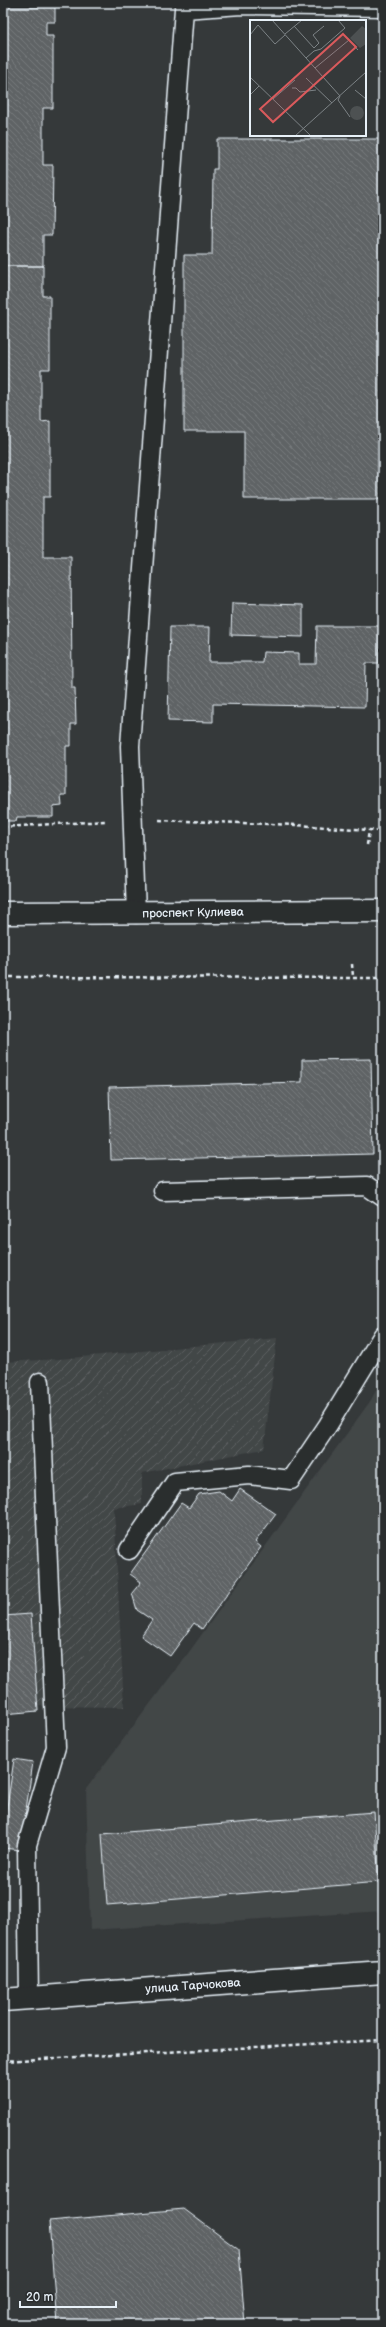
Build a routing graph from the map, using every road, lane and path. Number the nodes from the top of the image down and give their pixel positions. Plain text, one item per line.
1 (383, 7) edge
2 (132, 820) junction
3 (3, 827) edge
4 (369, 830) junction
5 (383, 831) edge
6 (368, 846) dead end
7 (383, 911) edge
8 (3, 913) edge
9 (136, 914) junction
10 (352, 964) dead end
11 (3, 977) edge
12 (353, 977) junction
13 (383, 978) edge
14 (163, 1191) dead end
15 (383, 1197) edge
16 (383, 1335) edge
17 (40, 1382) dead end
18 (129, 1550) dead end
19 (383, 1972) edge
20 (29, 1997) junction
21 (3, 2000) edge
22 (383, 2040) edge
23 (3, 2061) edge

1 - 2 lane
2 - 3 path
2 - 4 path
2 - 9 lane
4 - 5 path
4 - 6 path
7 - 9 main road, проспект Кулиева
8 - 9 main road, проспект Кулиева
10 - 12 path
11 - 12 path
12 - 13 path
14 - 15 lane
16 - 18 lane
17 - 20 lane
19 - 20 main road, улица Тарчокова
20 - 21 main road, улица Тарчокова
22 - 23 path

